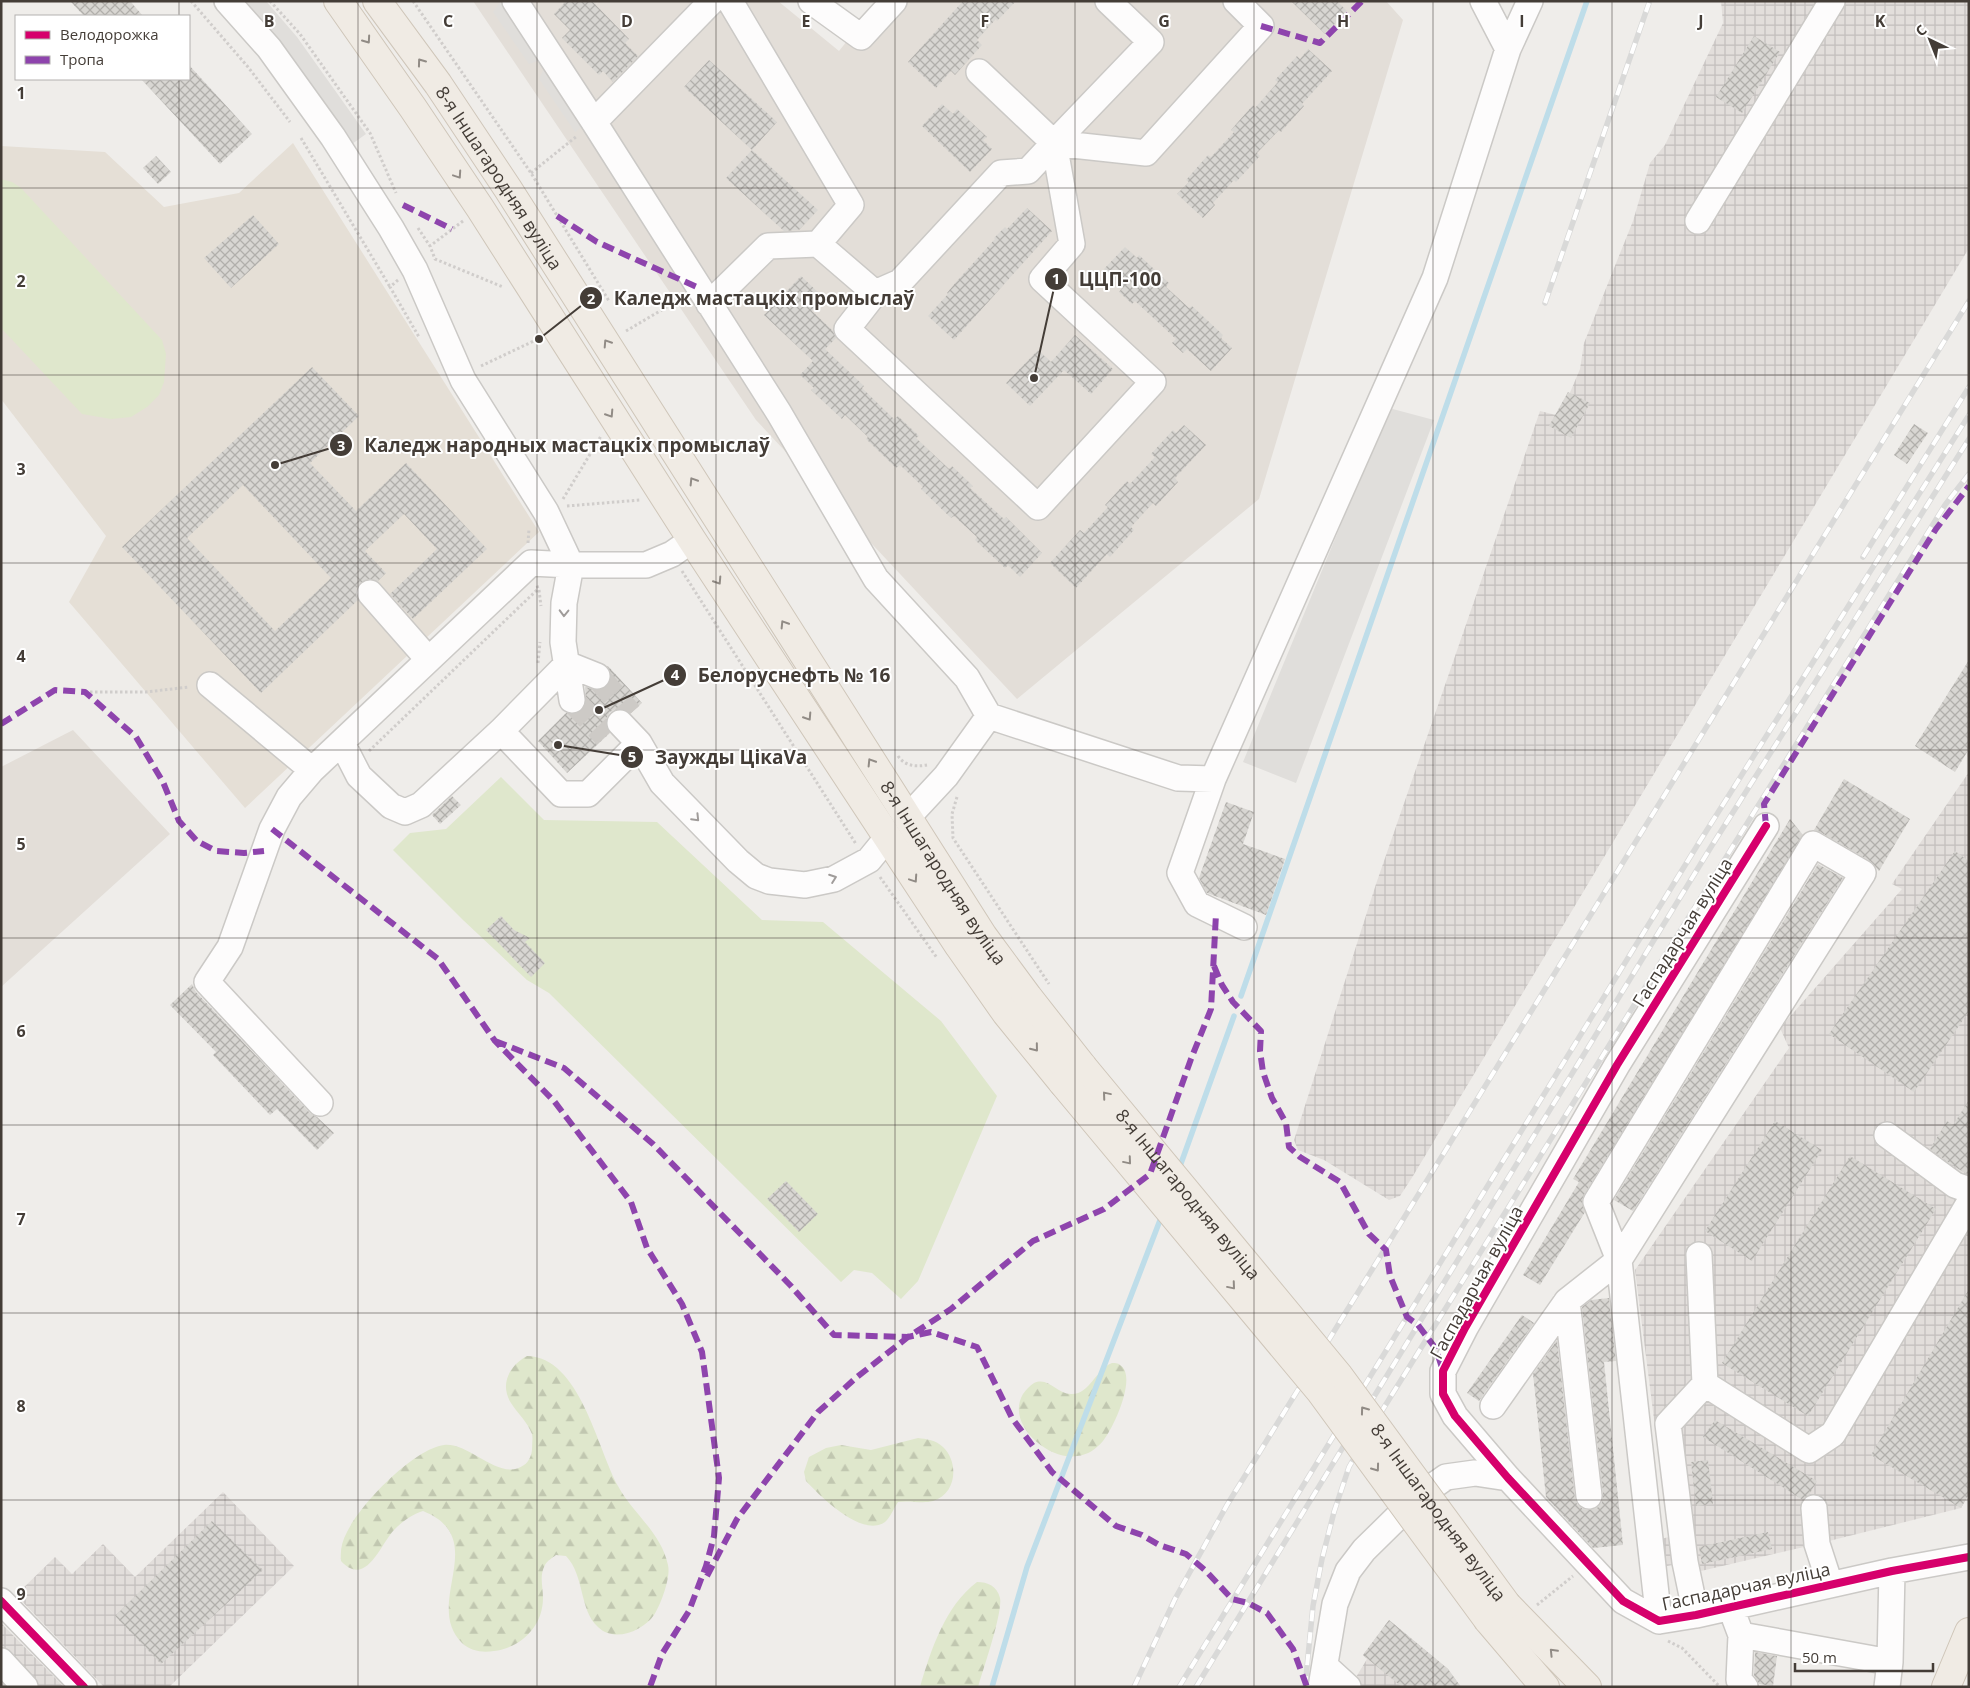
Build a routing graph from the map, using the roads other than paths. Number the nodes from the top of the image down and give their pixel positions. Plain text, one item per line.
1 (228, 1) edge
2 (338, 1) edge
3 (377, 1) edge
4 (515, 1) edge
5 (712, 1) edge
6 (730, 1) edge
7 (811, 1) edge
8 (894, 1) edge
9 (1108, 1) edge
10 (1236, 1) edge
11 (1483, 1) edge
12 (1530, 1) edge
13 (1832, 1) edge
14 (1508, 49) junction
15 (979, 72) dead end
16 (594, 122) junction
17 (1054, 143) junction
18 (1698, 221) dead end
19 (818, 244) junction
20 (875, 293) junction
21 (704, 296) junction
22 (719, 522) junction
23 (692, 540) junction
24 (571, 565) junction
25 (370, 594) dead end
26 (428, 659) junction
27 (566, 664) junction
28 (210, 685) road end
29 (585, 687) tunnel mouth
30 (990, 716) junction
31 (619, 724) tunnel mouth
32 (501, 731) junction
33 (342, 743) junction
34 (639, 743) junction
35 (312, 770) junction
36 (1213, 779) junction
37 (907, 818) junction
38 (1766, 826) dead end
39 (887, 838) junction
40 (1244, 927) dead end
41 (1073, 1075) junction
42 (320, 1103) dead end
43 (1888, 1135) dead end
44 (1969, 1190) edge
45 (1969, 1203) edge
46 (1699, 1254) dead end
47 (1619, 1260) junction
48 (1566, 1301) junction
49 (1705, 1384) junction
50 (1493, 1406) dead end
51 (1508, 1478) junction
52 (1588, 1496) dead end
53 (1814, 1508) dead end
54 (1969, 1557) edge
55 (1892, 1571) junction
56 (1830, 1584) junction
57 (1, 1601) edge
58 (1731, 1608) junction
59 (1509, 1611) junction
60 (1696, 1615) junction
61 (1659, 1622) junction
62 (1969, 1632) edge
63 (1741, 1634) junction
64 (1, 1661) edge
65 (1890, 1662) junction
66 (1323, 1676) edge
67 (25, 1687) edge
68 (84, 1687) edge
69 (1348, 1687) edge
70 (1545, 1687) edge
71 (1587, 1687) edge
72 (1745, 1687) edge
73 (1887, 1687) edge
74 (1946, 1687) edge

1 - 24 street
2 -> 23 main road, 8-я Іншагародняя вуліца
22 -> 3 main road, 8-я Іншагародняя вуліца
4 - 16 street
5 - 16 street
6 - 19 street
7 - 8 street
9 - 17 street
10 - 17 street
11 - 14 street
12 - 14 street
13 - 18 street
14 - 36 street
15 - 17 street
16 - 21 street
17 - 20 street
17 - 20 street
19 - 20 street
19 - 21 street
21 - 30 street
22 - 23 main road
37 -> 22 main road, 8-я Іншагародняя вуліца
23 - 24 street
23 -> 39 main road, 8-я Іншагародняя вуліца
24 - 26 street
24 -> 27 street
25 - 26 street
26 - 33 street
27 - 29 street
27 - 32 street
28 - 35 street
30 - 36 street
30 - 37 street
31 - 34 street
32 - 33 street
32 - 34 street
33 - 35 street
34 -> 39 street
35 - 42 street
36 - 40 street
37 - 39 main road
37 - 41 main road, 8-я Іншагародняя вуліца
38 - 51 street, Гаспадарчая вуліца
39 -> 41 main road, 8-я Іншагародняя вуліца
41 - 59 main road, 8-я Іншагародняя вуліца, bridge
43 - 44 street
45 - 49 street
46 - 49 street
47 - 47 street
47 - 48 street
47 - 61 street
48 - 50 street
48 - 52 street
49 - 60 street
51 - 61 street, Гаспадарчая вуліца
51 - 66 street
53 - 56 street
54 - 55 street, Гаспадарчая вуліца
55 - 56 street, Гаспадарчая вуліца
55 - 65 street
56 - 58 street, Гаспадарчая вуліца
57 - 68 street
58 - 60 street, Гаспадарчая вуліца
58 - 63 street
59 - 70 main road, 8-я Іншагародняя вуліца
71 -> 59 main road, 8-я Іншагародняя вуліца
60 - 61 street, Гаспадарчая вуліца
62 - 74 main road
63 - 65 street
63 - 72 street
64 - 67 street
65 - 73 street
66 - 69 street

